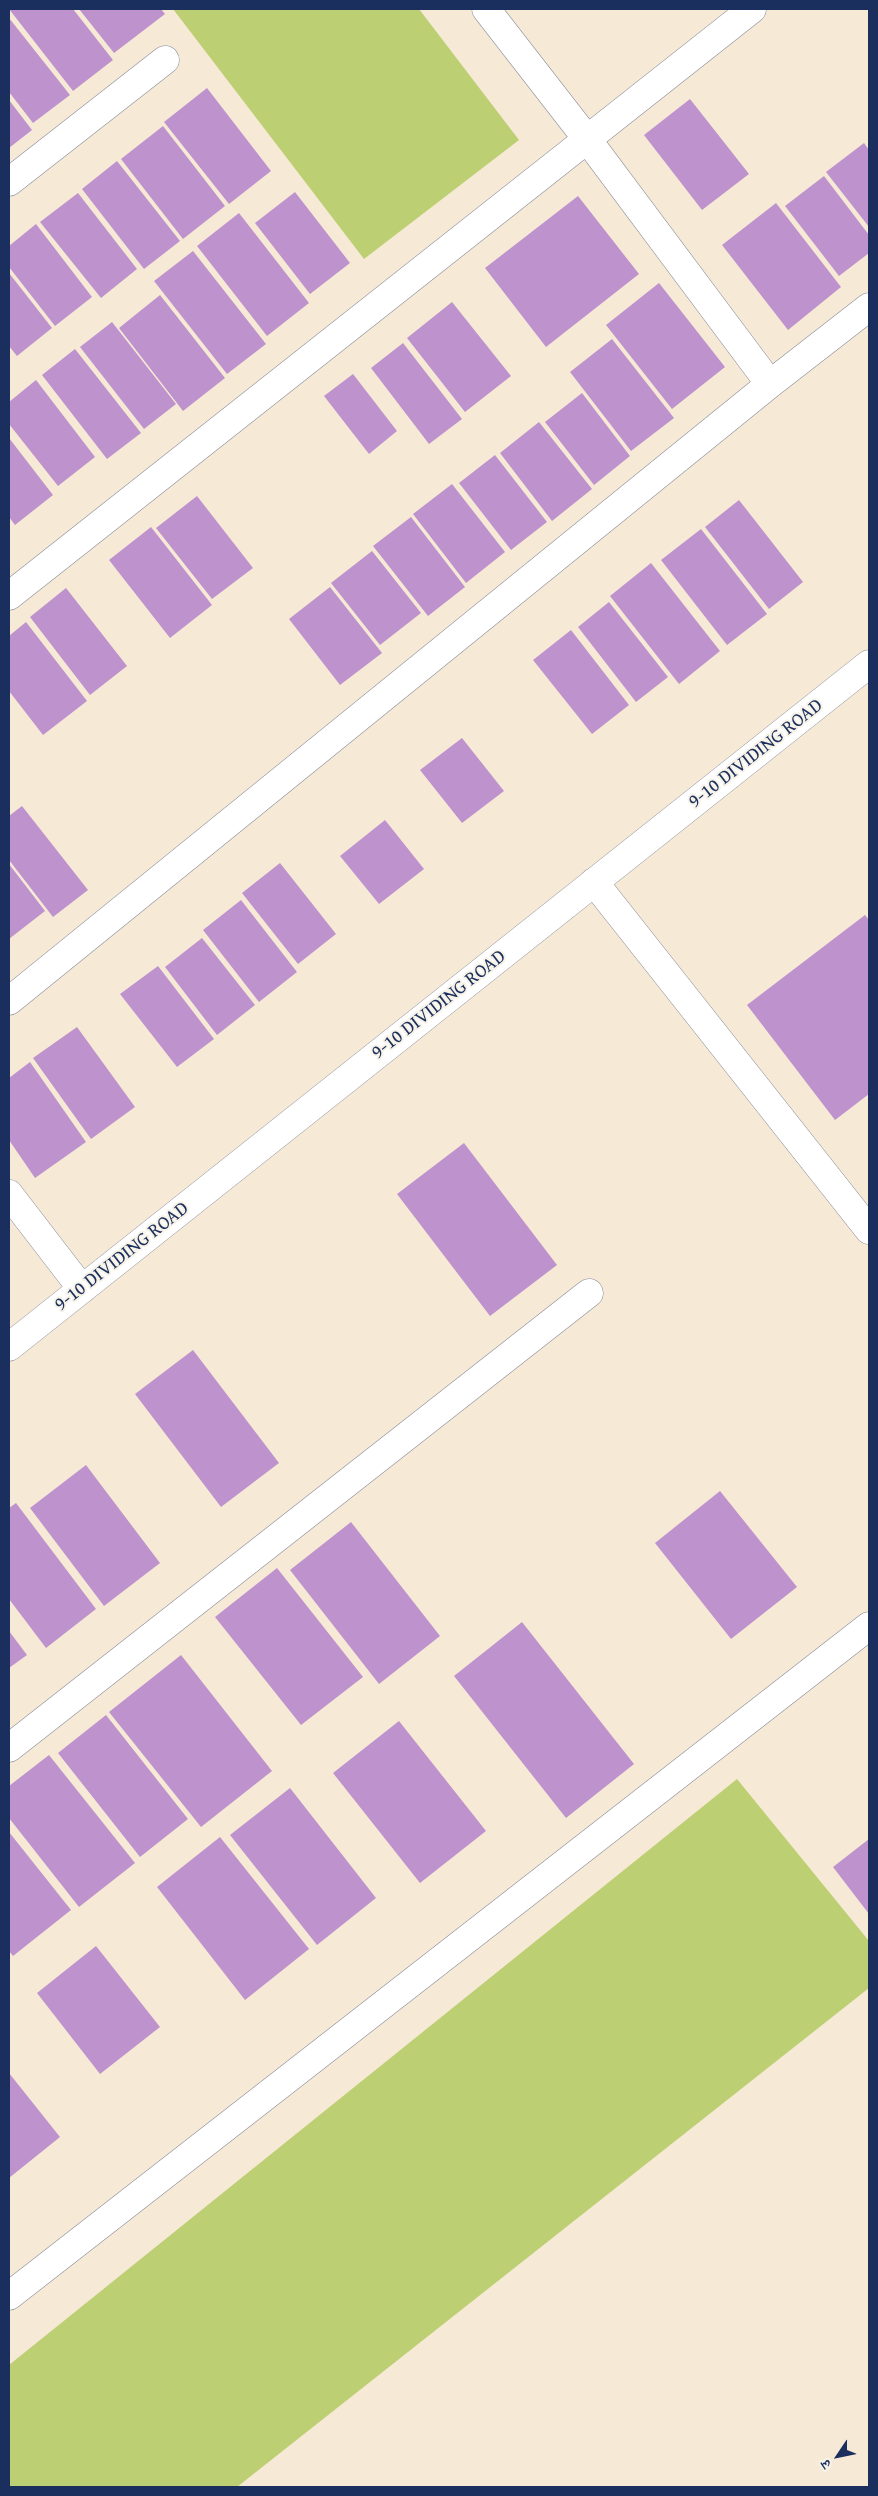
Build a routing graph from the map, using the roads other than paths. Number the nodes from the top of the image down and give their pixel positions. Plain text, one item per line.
1 (486, 9) edge
2 (752, 9) edge
3 (165, 60) dead end
4 (587, 139) junction
5 (9, 182) edge
6 (869, 307) edge
7 (770, 384) junction
8 (9, 596) edge
9 (869, 664) edge
10 (594, 882) junction
11 (9, 1001) edge
12 (9, 1194) edge
13 (869, 1230) edge
14 (82, 1289) junction
15 (589, 1293) dead end
16 (9, 1347) edge
17 (869, 1626) edge
18 (9, 1748) edge
19 (9, 2296) edge

1 - 4 street
2 - 4 street
3 - 5 street
4 - 7 street
4 - 8 street
6 - 7 street
7 - 11 street
9 - 10 street, 9-10 DIVIDING ROAD
10 - 13 street
10 - 14 street, 9-10 DIVIDING ROAD
12 - 14 street
14 - 16 street, 9-10 DIVIDING ROAD
15 - 18 street
17 - 19 street

